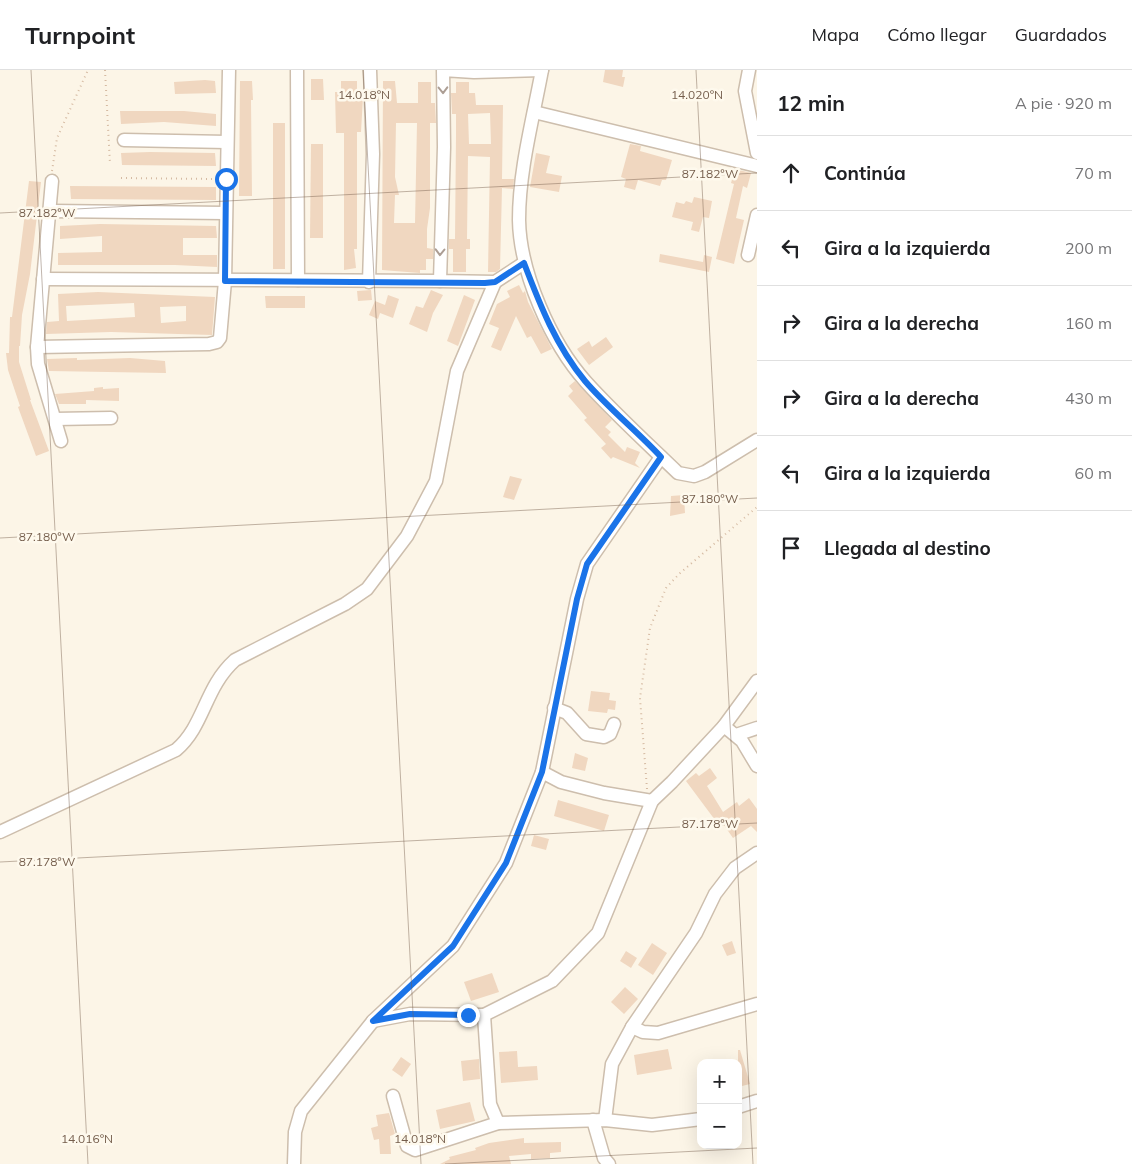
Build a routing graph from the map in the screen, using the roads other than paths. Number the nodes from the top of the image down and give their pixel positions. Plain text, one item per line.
1 (228, 70) edge
2 (297, 70) edge
3 (370, 70) edge
4 (435, 70) edge
5 (443, 70) edge
6 (542, 70) edge
7 (748, 70) edge
8 (534, 112) junction
9 (124, 140) dead end
10 (227, 142) junction
11 (757, 153) edge
12 (757, 166) edge
13 (52, 180) road end
14 (50, 211) junction
15 (225, 213) junction
16 (757, 215) edge
17 (748, 255) dead end
18 (524, 263) junction
19 (43, 279) junction
20 (298, 280) junction
21 (225, 281) junction
22 (440, 281) junction
23 (369, 282) junction
24 (495, 282) junction
25 (37, 347) junction
26 (111, 418) dead end
27 (55, 419) junction
28 (757, 440) edge
29 (61, 441) dead end
30 (661, 457) junction
31 (757, 681) edge
32 (554, 708) junction
33 (614, 724) dead end
34 (724, 726) junction
35 (757, 728) edge
36 (736, 735) junction
37 (757, 766) edge
38 (542, 772) junction
39 (649, 801) junction
40 (0, 832) edge
41 (757, 853) edge
42 (757, 1004) edge
43 (484, 1015) junction
44 (373, 1021) junction
45 (632, 1027) junction
46 (393, 1096) dead end
47 (757, 1101) edge
48 (742, 1106) edge
49 (697, 1119) edge
50 (599, 1120) junction
51 (498, 1123) junction
52 (294, 1164) edge
53 (609, 1164) edge

1 - 10 street
2 - 20 street
3 - 23 street
4 - 5 street
5 - 6 street
5 -> 22 street
6 - 8 street
7 - 11 street
8 - 12 street
8 - 18 street
9 - 10 street
10 - 15 street
13 - 14 street
14 - 15 street
14 - 19 street
15 - 21 street
16 - 17 street
18 - 24 street
18 - 30 street
19 - 21 street
19 - 25 street
20 - 21 street
20 - 23 street
21 - 25 street
22 - 23 street
22 - 24 street
24 - 40 street
25 - 27 street
26 - 27 street
27 - 29 street
28 - 30 street
30 - 32 street
31 - 34 street
32 - 33 street
32 - 38 street
34 - 36 street
34 - 39 street
35 - 36 street
36 - 37 street
38 - 39 street
38 - 44 street
39 - 43 street
41 - 45 street
42 - 45 street
43 - 44 street
43 - 51 street
44 - 52 street
45 - 50 street
46 - 51 street
47 - 48 street
49 - 50 street
50 - 51 street
50 - 53 street

